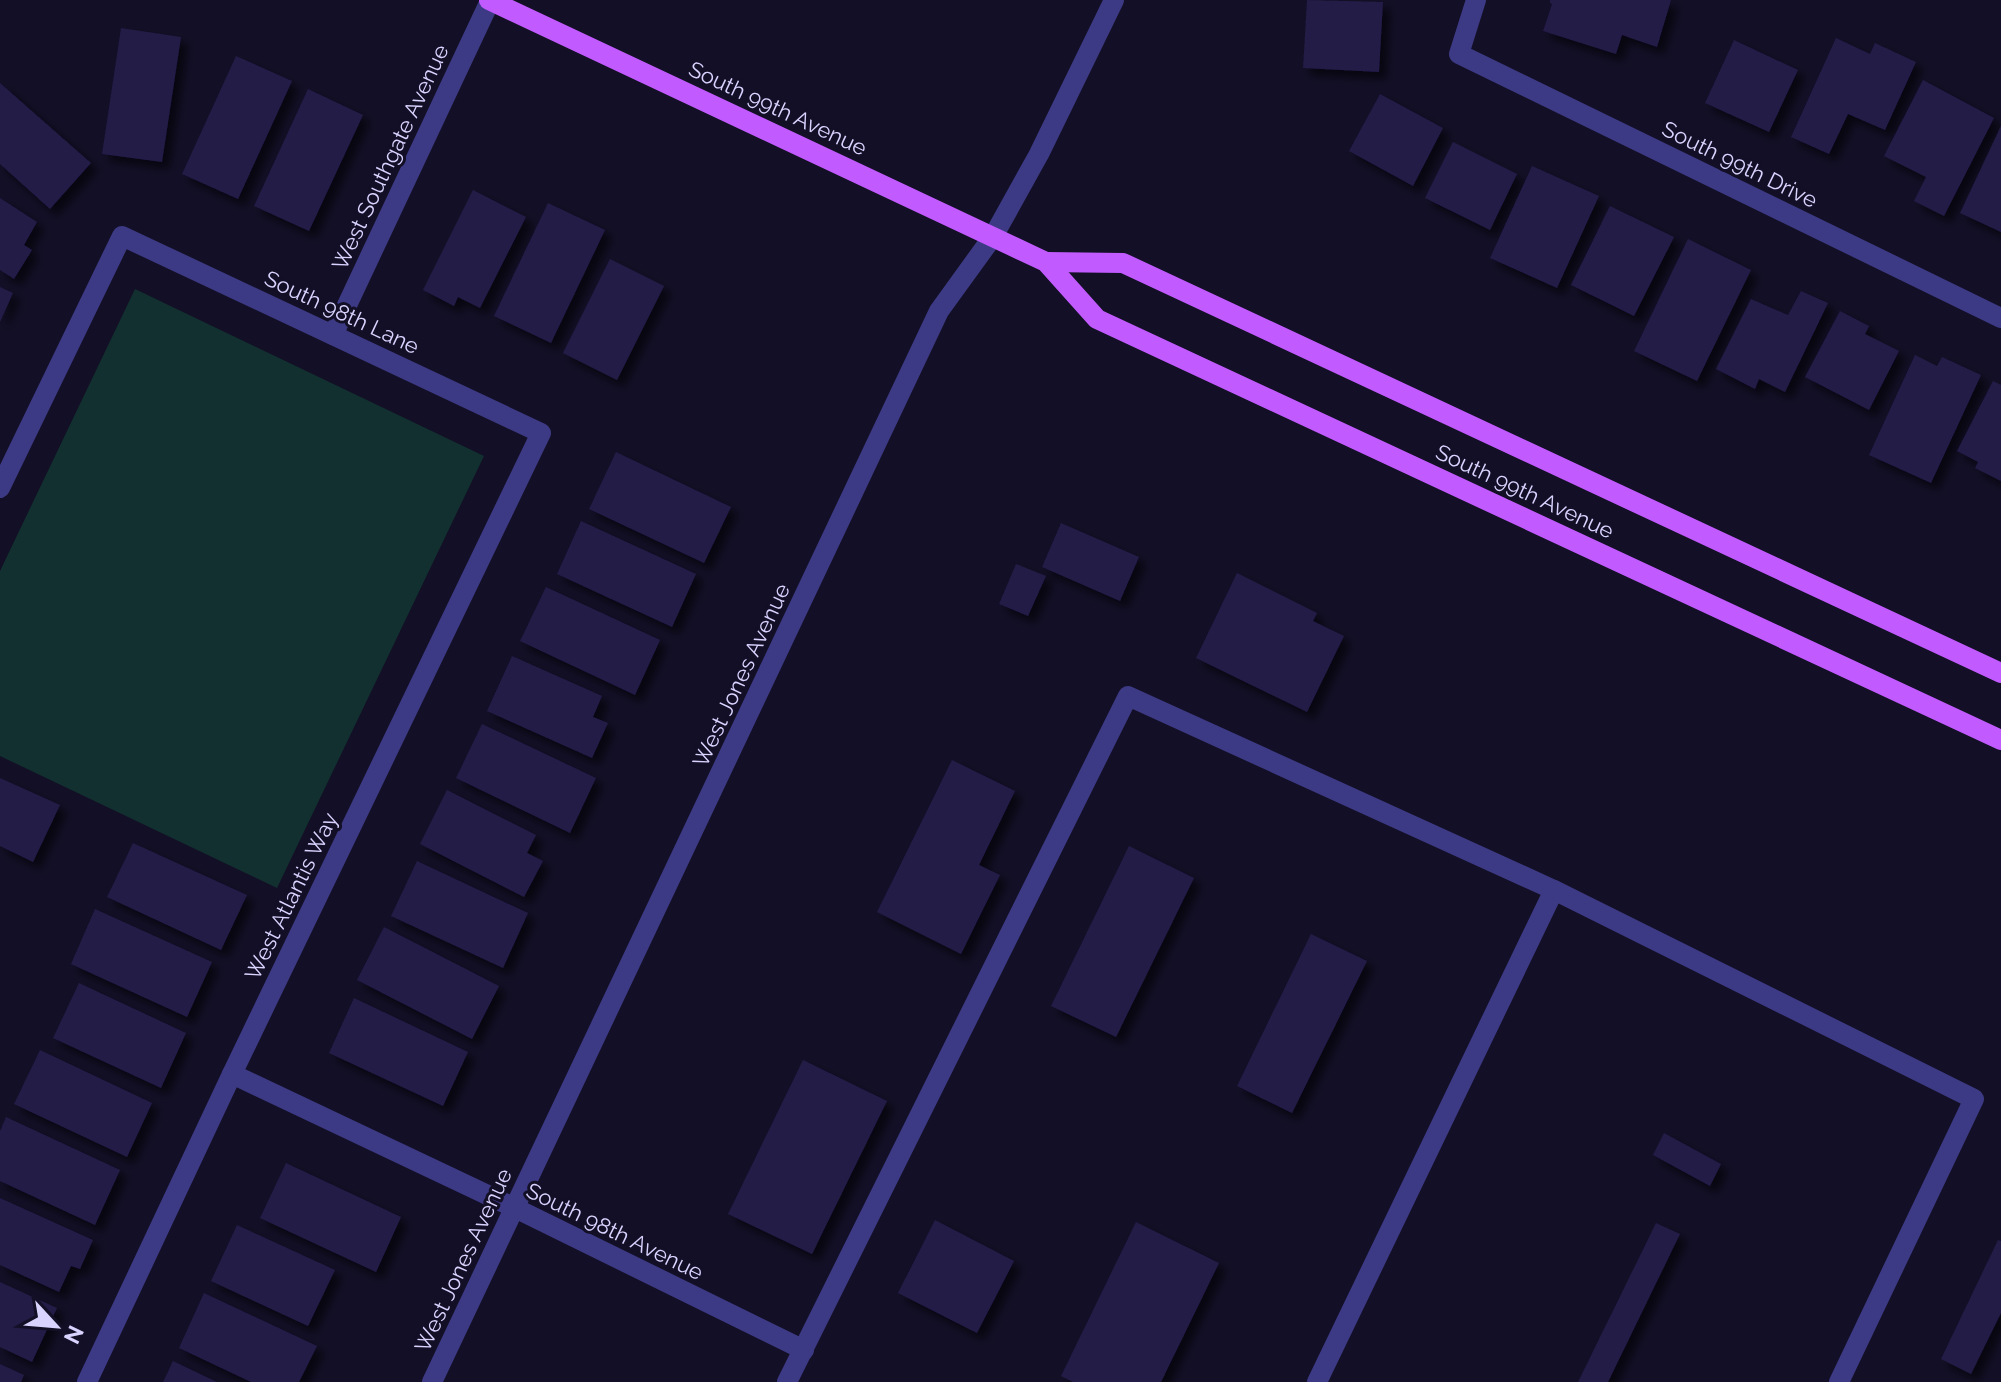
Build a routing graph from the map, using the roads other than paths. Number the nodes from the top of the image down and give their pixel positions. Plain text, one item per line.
1 (490, 0) edge
2 (1114, 0) edge
3 (1476, 0) edge
4 (994, 235) junction
5 (1046, 262) junction
6 (2001, 318) edge
7 (333, 335) junction
8 (541, 433) joint
9 (0, 488) edge
10 (2001, 673) edge
11 (2001, 740) edge
12 (1554, 890) junction
13 (232, 1074) junction
14 (515, 1208) junction
15 (804, 1350) junction
16 (87, 1382) edge
17 (432, 1382) edge
18 (787, 1382) edge
19 (1317, 1382) edge
20 (1839, 1382) edge

1 - 4 main road, South 99th Avenue
1 - 7 street, West Southgate Avenue
2 - 4 street, West Jones Avenue
3 - 6 street, South 99th Drive
4 - 5 main road, South 99th Avenue
4 - 14 street, West Jones Avenue
5 - 10 main road, South 99th Avenue
5 - 11 main road, South 99th Avenue
7 - 8 street, South 98th Lane
7 - 9 street, South 98th Lane
8 - 13 street, West Atlantis Way
12 - 15 street
12 - 19 street
12 - 20 street
13 - 14 street, South 98th Avenue
13 - 16 street, West Atlantis Way
14 - 15 street, South 98th Avenue
14 - 17 street, West Jones Avenue
15 - 18 street

